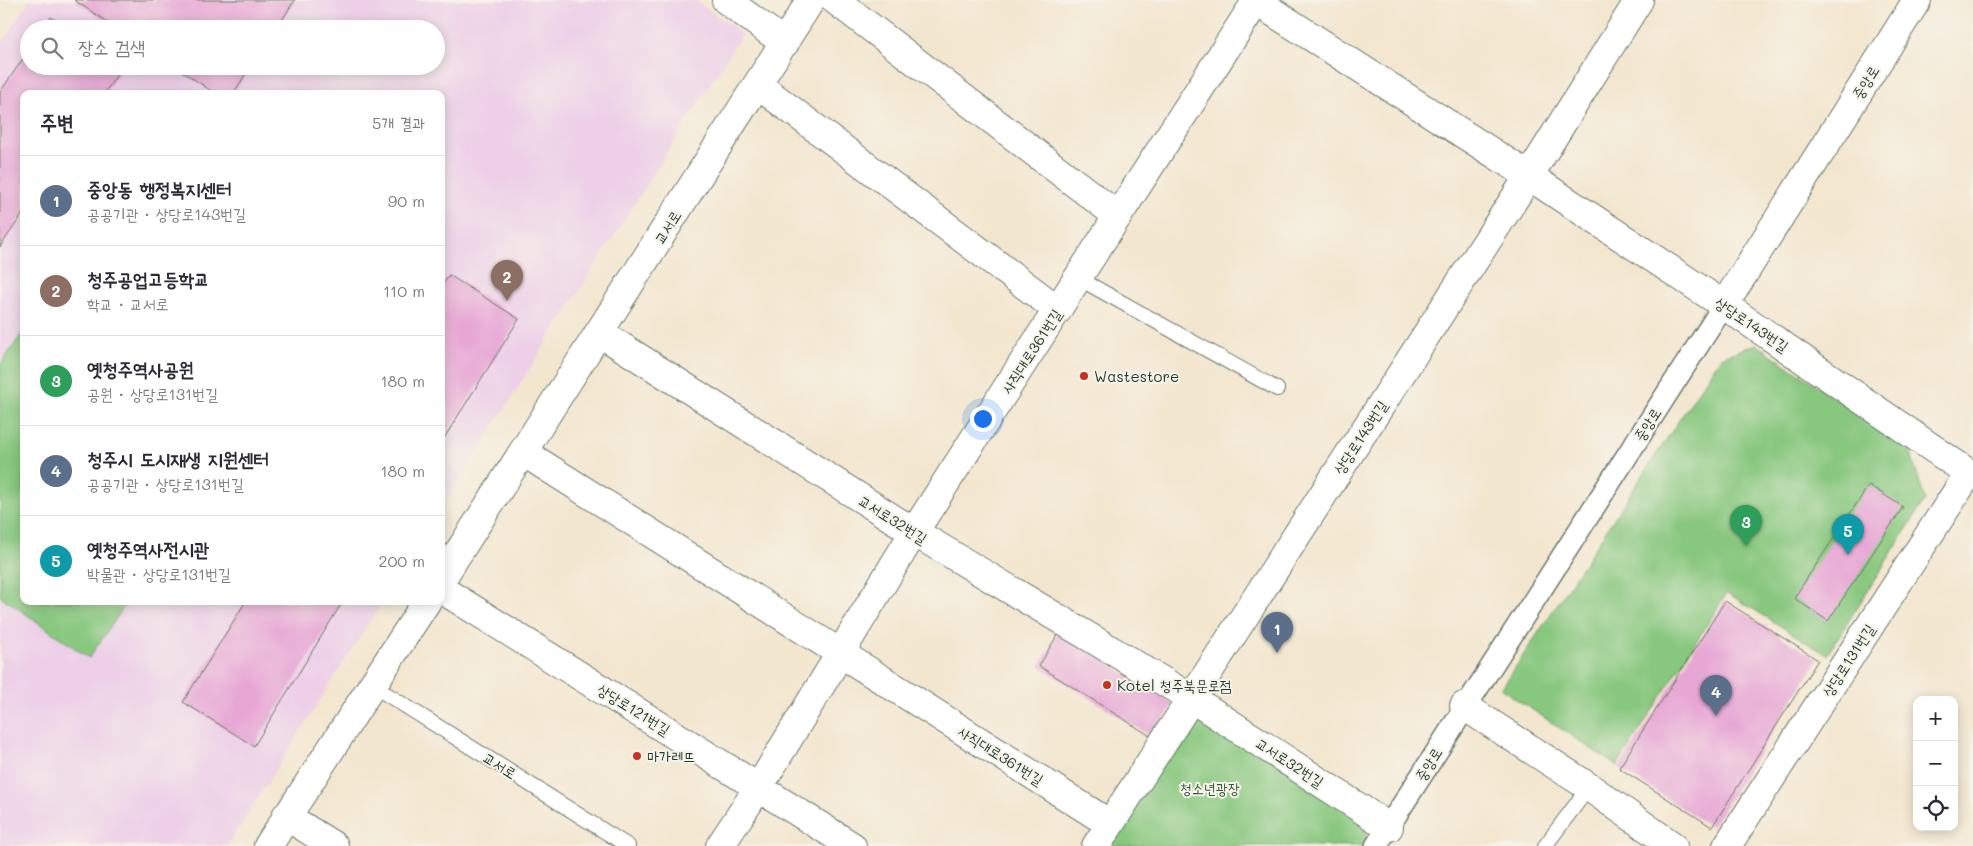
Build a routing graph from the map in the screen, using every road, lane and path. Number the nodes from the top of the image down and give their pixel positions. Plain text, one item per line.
1 (726, 0) edge
2 (811, 0) edge
3 (835, 0) edge
4 (1639, 0) edge
5 (1917, 0) edge
6 (1256, 1) edge
7 (785, 43) junction
8 (758, 85) junction
9 (1529, 176) junction
10 (1118, 216) junction
11 (1078, 278) junction
12 (1724, 305) junction
13 (1058, 310) junction
14 (600, 333) junction
15 (1277, 389) dead end
16 (523, 452) junction
17 (1971, 475) edge
18 (914, 532) junction
19 (445, 574) edge
20 (445, 591) edge
21 (425, 605) edge
22 (840, 653) junction
23 (372, 685) junction
24 (1191, 698) junction
25 (1464, 706) junction
26 (759, 787) junction
27 (1589, 787) junction
28 (286, 816) junction
29 (1103, 835) edge
30 (1382, 837) edge
31 (268, 846) edge
32 (334, 846) edge
33 (628, 846) edge
34 (720, 846) edge
35 (852, 846) edge
36 (1545, 846) edge
37 (1673, 846) edge
38 (1727, 846) edge

1 - 7 street
2 - 7 street, 교서로
3 - 10 street
4 - 9 street, 상당로143번길
5 - 12 street, 중앙로
6 - 9 street, 상당로143번길
6 - 10 street, 사직대로361번길
7 - 8 street, 교서로
8 - 13 street
8 - 14 street, 교서로
9 - 12 street, 상당로143번길
9 - 24 street, 상당로143번길
10 - 11 street, 사직대로361번길
11 - 13 street, 사직대로361번길
11 - 15 lane
12 - 17 street, 상당로143번길
12 - 25 street, 중앙로
13 - 18 street, 사직대로361번길
14 - 16 street, 교서로
14 - 18 street, 교서로32번길
16 - 19 street, 교서로
16 - 22 street, 사직대로361번길
17 - 38 street, 상당로131번길
18 - 22 street, 사직대로361번길
18 - 24 street, 교서로32번길
20 - 26 street, 상당로121번길
21 - 23 street
22 - 26 street, 사직대로361번길
22 - 29 street, 사직대로361번길
23 - 28 street
23 - 33 lane, 교서로
24 - 29 street
24 - 30 street, 교서로32번길
25 - 27 street
25 - 30 street, 중앙로
26 - 34 street, 사직대로361번길
26 - 35 street, 상당로121번길
27 - 36 lane
27 - 37 street
28 - 31 street
28 - 32 street

